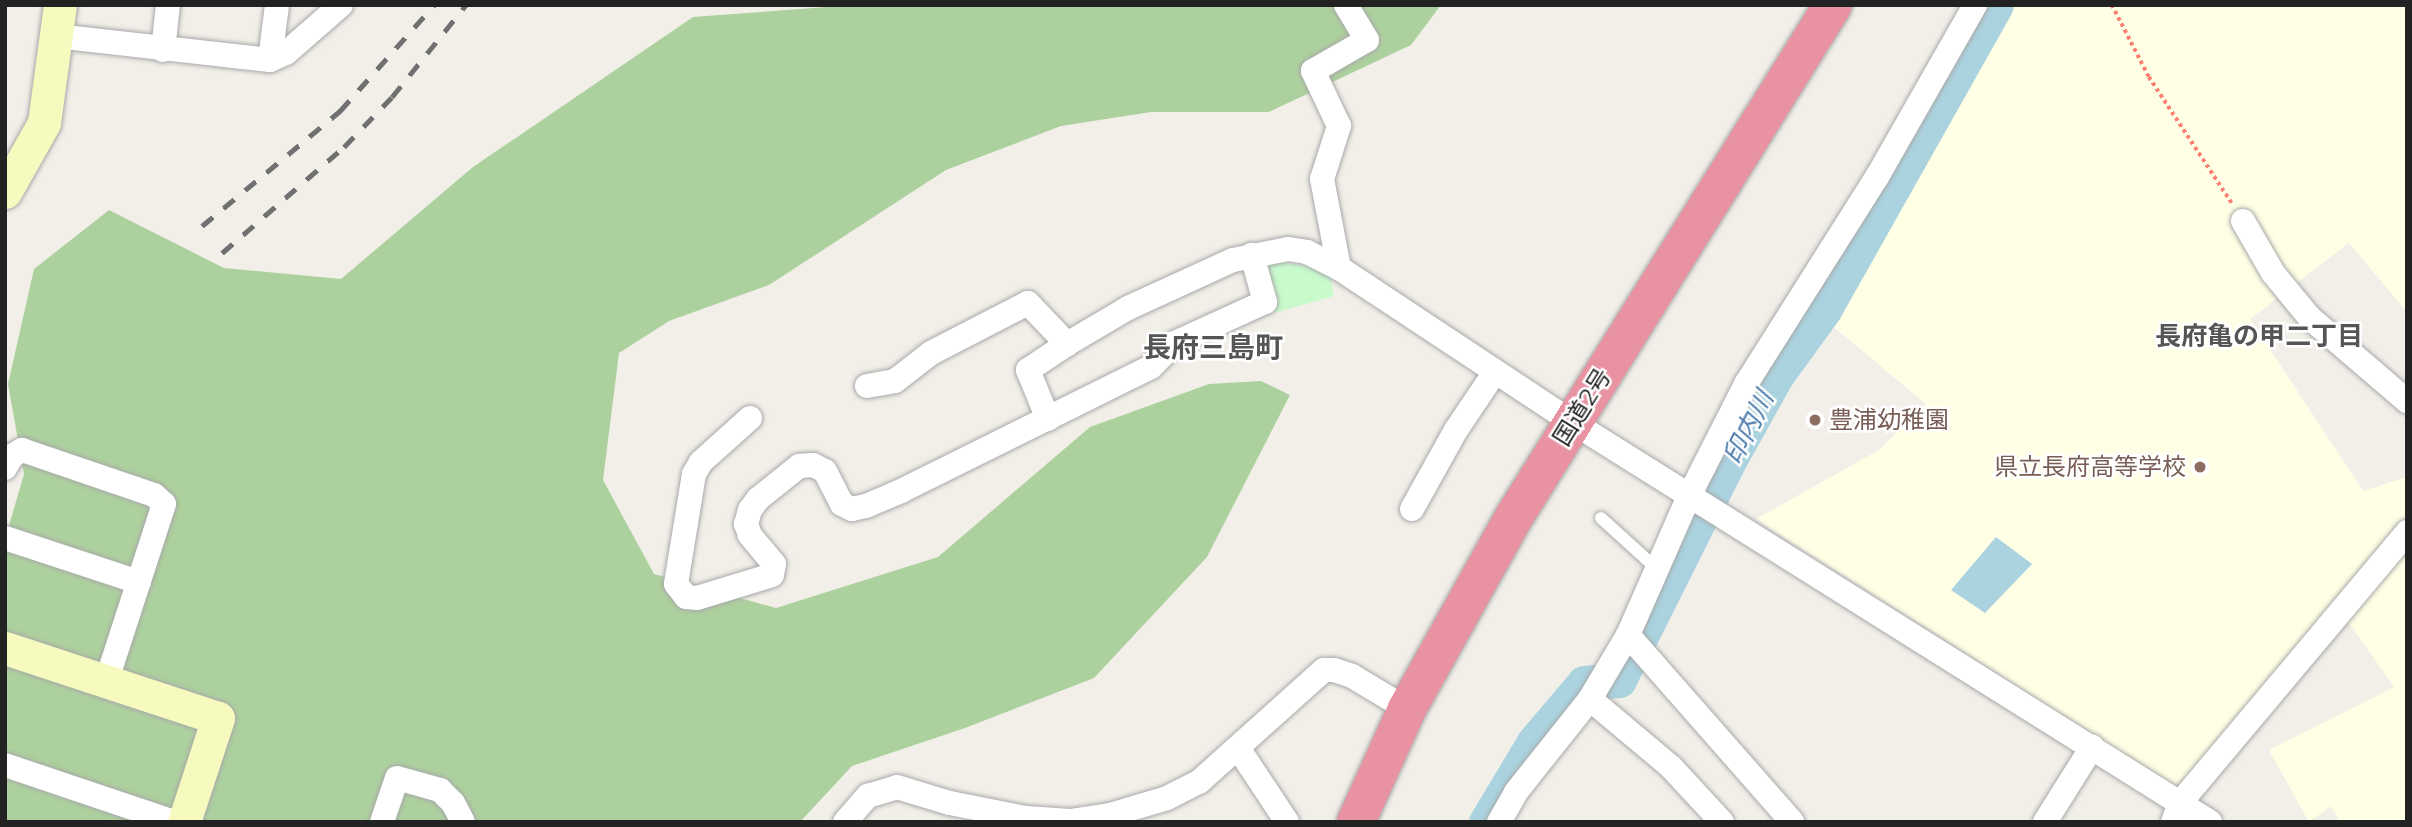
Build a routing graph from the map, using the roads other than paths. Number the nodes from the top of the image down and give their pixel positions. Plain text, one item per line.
1 (168, 5) edge
2 (276, 5) edge
3 (341, 5) edge
4 (1346, 5) edge
5 (1833, 5) edge
6 (1975, 5) edge
7 (58, 20) edge
8 (163, 50) junction
9 (270, 60) junction
10 (9, 177) edge
11 (2243, 221) road end
12 (1252, 255) junction
13 (1339, 268) junction
14 (1067, 344) junction
15 (1495, 372) junction
16 (867, 386) dead end
17 (2407, 401) edge
18 (750, 418) dead end
19 (1048, 419) junction
20 (1572, 422) junction
21 (5, 468) edge
22 (1696, 500) junction
23 (1412, 509) dead end
24 (1601, 517) dead end
25 (2407, 532) edge
26 (5, 538) edge
27 (1657, 569) junction
28 (139, 582) junction
29 (1634, 642) junction
30 (5, 648) edge
31 (106, 683) junction
32 (1597, 687) junction
33 (1407, 709) junction
34 (2092, 747) junction
35 (1238, 748) junction
36 (5, 765) edge
37 (2177, 813) edge
38 (174, 822) edge
39 (184, 822) edge
40 (382, 822) edge
41 (463, 822) edge
42 (845, 822) edge
43 (1070, 822) edge
44 (1287, 822) edge
45 (1356, 822) edge
46 (1499, 822) edge
47 (1722, 822) edge
48 (1792, 822) edge
49 (2045, 822) edge
50 (2210, 822) edge

1 - 8 street
2 - 9 street
3 - 9 street
4 - 13 street
5 - 20 highway, 国道2号
6 - 22 street
7 - 8 street
7 - 10 street
8 - 9 street
11 - 17 street
12 - 13 street
12 - 14 street
12 - 19 street
13 - 15 street
14 - 16 street
14 - 19 street
15 - 20 street
15 - 23 street
18 - 19 street
20 - 22 street
20 - 33 highway, 国道2号
21 - 28 street
22 - 27 street
22 - 34 street
24 - 27 lane
25 - 37 street
26 - 28 street
27 - 29 street
28 - 31 street
29 - 32 street
29 - 48 street
30 - 31 street
31 - 39 street
32 - 46 street
32 - 47 street
33 - 35 street
33 - 45 highway, 国道2号
34 - 37 street
34 - 49 street
35 - 43 street
35 - 44 street
36 - 38 street
37 - 50 street
40 - 41 street
42 - 43 street

